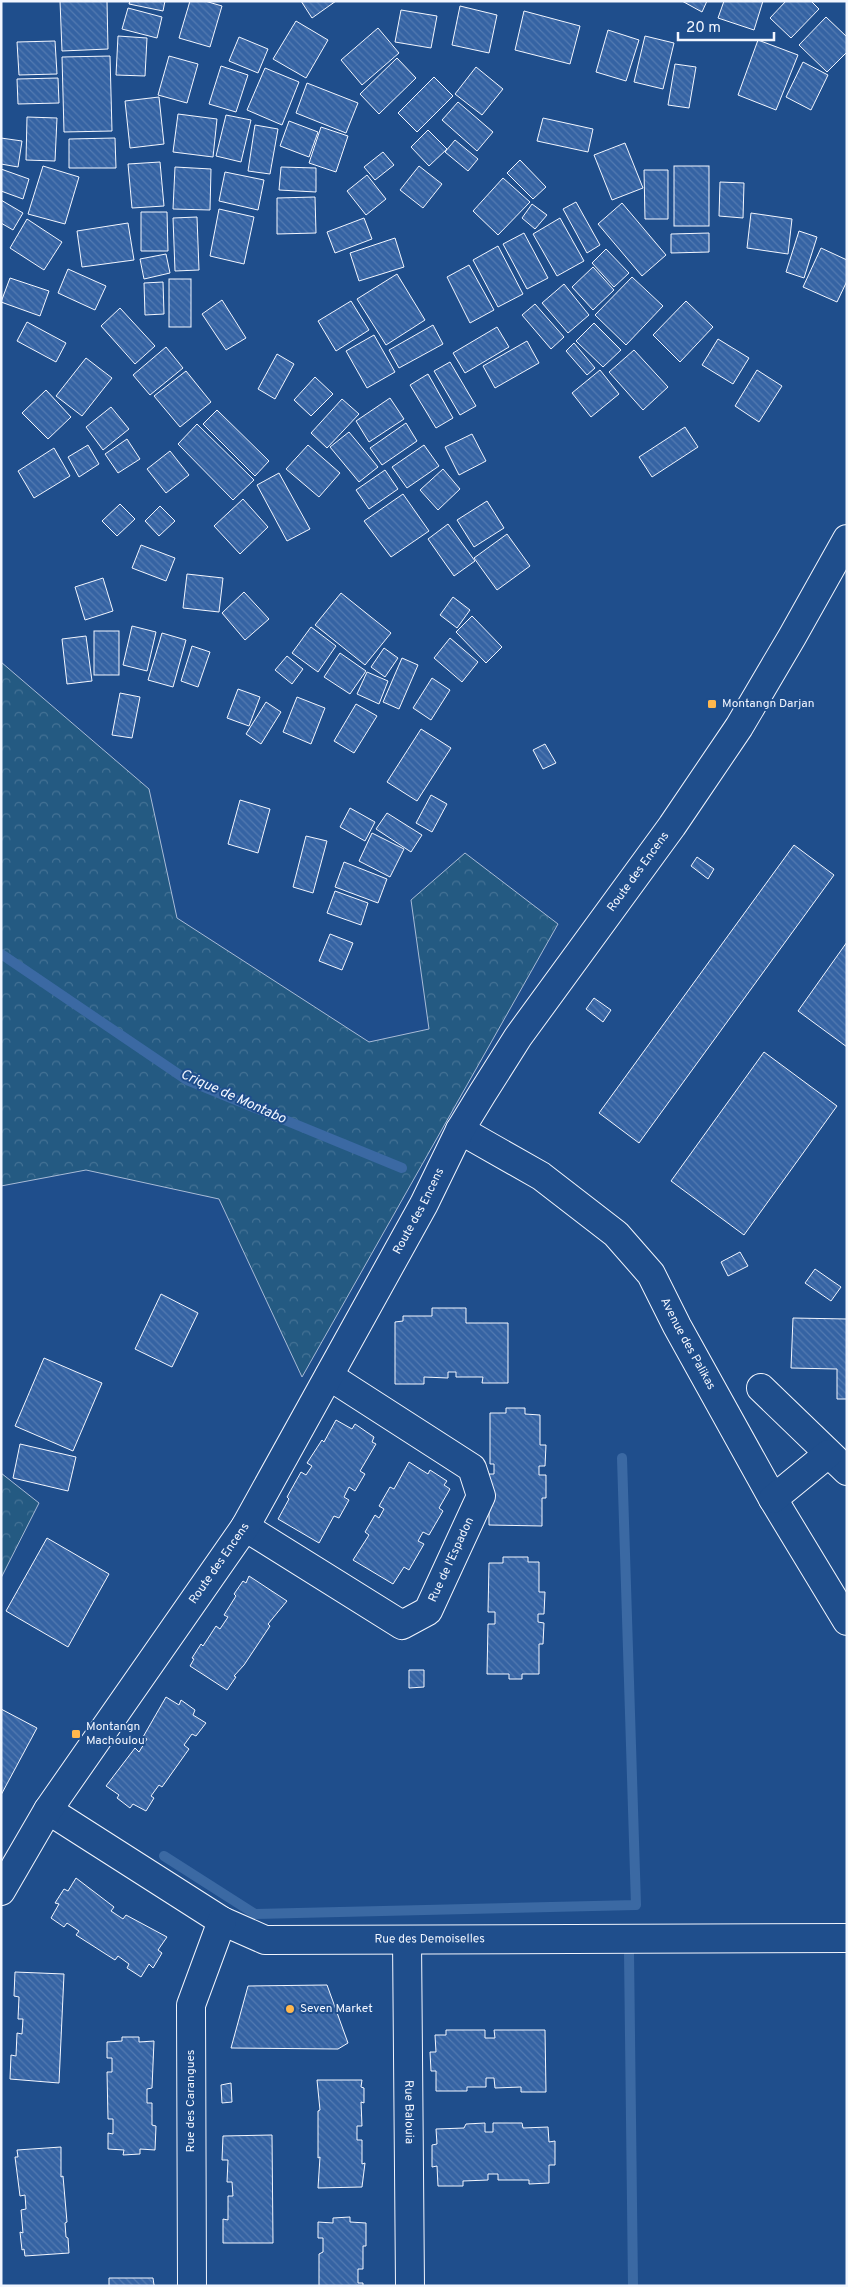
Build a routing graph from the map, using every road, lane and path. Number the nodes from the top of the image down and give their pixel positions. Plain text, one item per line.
1 (847, 539) edge
2 (460, 1130) junction
3 (328, 1376) junction
4 (761, 1388) dead end
5 (837, 1463) edge
6 (773, 1499) junction
7 (245, 1527) junction
8 (847, 1621) edge
9 (48, 1810) junction
10 (1, 1891) edge
11 (222, 1921) junction
12 (847, 1938) edge
13 (407, 1940) junction
14 (192, 2286) edge
15 (410, 2286) edge

1 - 2 street, Route des Encens
2 - 3 street, Route des Encens
2 - 6 street, Avenue des Palikas
3 - 7 street, Route des Encens
3 - 7 street, Rue de l'Espadon
4 - 5 street
5 - 6 street
6 - 8 street, Avenue des Palikas
7 - 9 street, Route des Encens
9 - 10 street, Route des Encens
9 - 11 street, Rue des Demoiselles
11 - 13 street, Rue des Demoiselles
11 - 14 street, Rue des Carangues
12 - 13 street, Rue des Demoiselles
13 - 15 street, Rue Balouia

